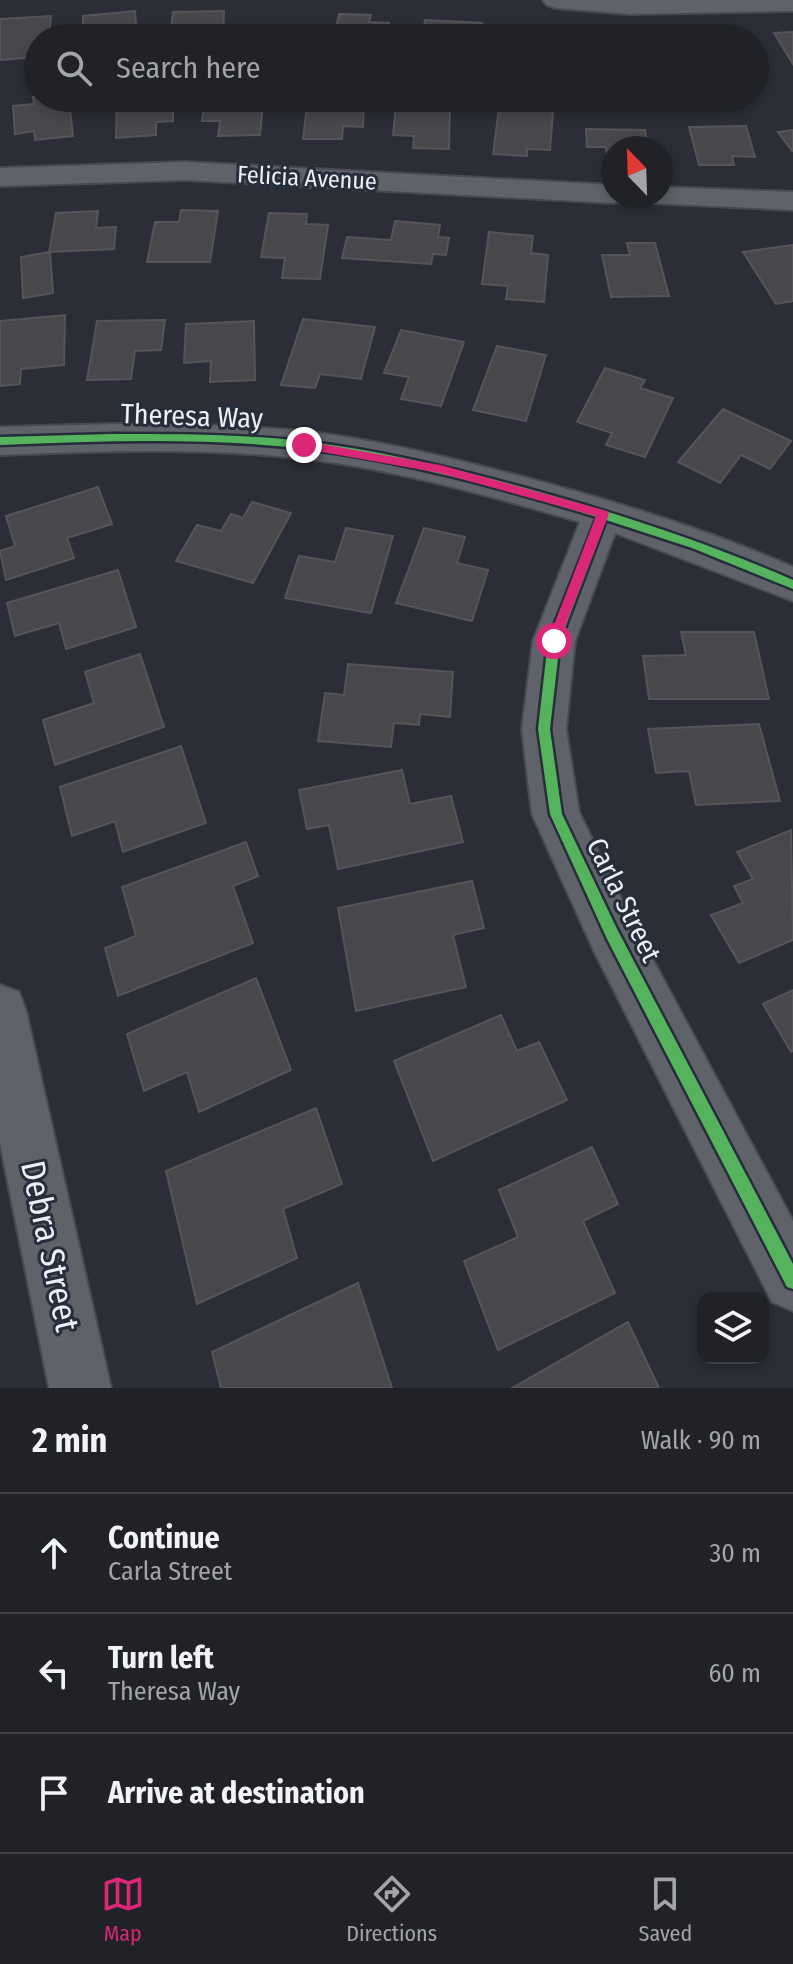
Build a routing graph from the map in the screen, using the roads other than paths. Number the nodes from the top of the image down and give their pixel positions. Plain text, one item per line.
1 (556, 0) edge
2 (793, 3) edge
3 (0, 177) edge
4 (601, 193) edge
5 (673, 196) edge
6 (793, 201) edge
7 (0, 441) edge
8 (603, 514) junction
9 (793, 585) edge
10 (0, 1011) edge
11 (793, 1281) edge
12 (80, 1388) edge

1 - 2 street
3 - 4 street, Felicia Avenue
5 - 6 street
7 - 8 street, Theresa Way
8 - 9 street, Theresa Way
8 - 11 street, Carla Street
10 - 12 street, Debra Street

